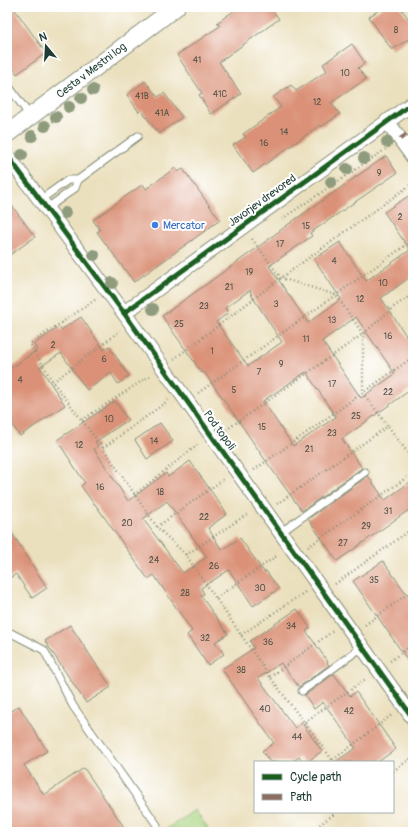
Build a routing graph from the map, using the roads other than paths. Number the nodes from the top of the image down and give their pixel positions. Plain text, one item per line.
1 (171, 8) edge
2 (7, 84) edge
3 (413, 103) edge
4 (30, 116) junction
5 (387, 121) junction
6 (7, 134) edge
7 (138, 136) dead end
8 (7, 155) edge
9 (413, 157) edge
10 (78, 180) junction
11 (43, 204) junction
12 (127, 318) junction
13 (365, 472) dead end
14 (280, 533) junction
15 (7, 631) edge
16 (362, 647) junction
17 (302, 691) dead end
18 (413, 718) edge
19 (157, 825) dead end

1 - 4 street, Cesta v Mestni log
2 - 4 lane
3 - 5 street, Javorjev drevored
4 - 6 street, Cesta v Mestni log
5 - 9 street
5 - 12 street, Javorjev drevored
7 - 10 lane
8 - 11 street, Pod topoli
10 - 11 lane
10 - 11 lane
11 - 12 street, Pod topoli
12 - 14 street, Pod topoli
13 - 14 lane
14 - 16 street, Pod topoli
15 - 19 lane
16 - 17 lane
16 - 18 street, Pod topoli

